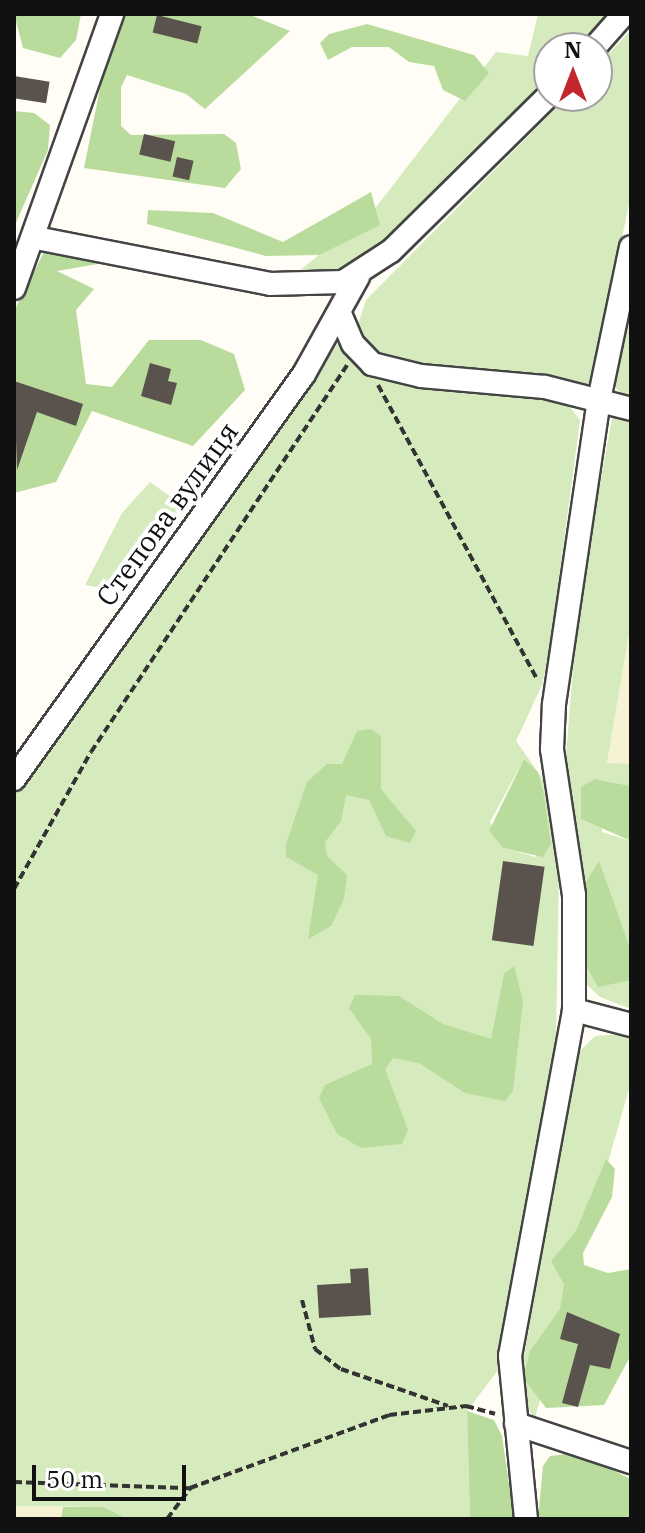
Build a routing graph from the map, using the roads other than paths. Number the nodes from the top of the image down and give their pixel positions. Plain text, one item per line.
1 (112, 14) edge
2 (624, 14) edge
3 (608, 32) edge
4 (533, 110) edge
5 (36, 238) junction
6 (631, 247) edge
7 (16, 277) edge
8 (358, 277) junction
9 (341, 316) junction
10 (599, 400) junction
11 (631, 409) edge
12 (14, 779) edge
13 (574, 1010) junction
14 (631, 1025) edge
15 (516, 1424) junction
16 (631, 1462) edge
17 (526, 1519) edge

1 - 5 street
2 - 3 street
4 - 8 street
5 - 7 street
5 - 8 street
6 - 10 street
8 - 9 street, Степова вулиця
9 - 10 street
9 - 12 street, Степова вулиця
10 - 11 street
10 - 13 street
13 - 14 street
13 - 15 street
15 - 16 street
15 - 17 street

